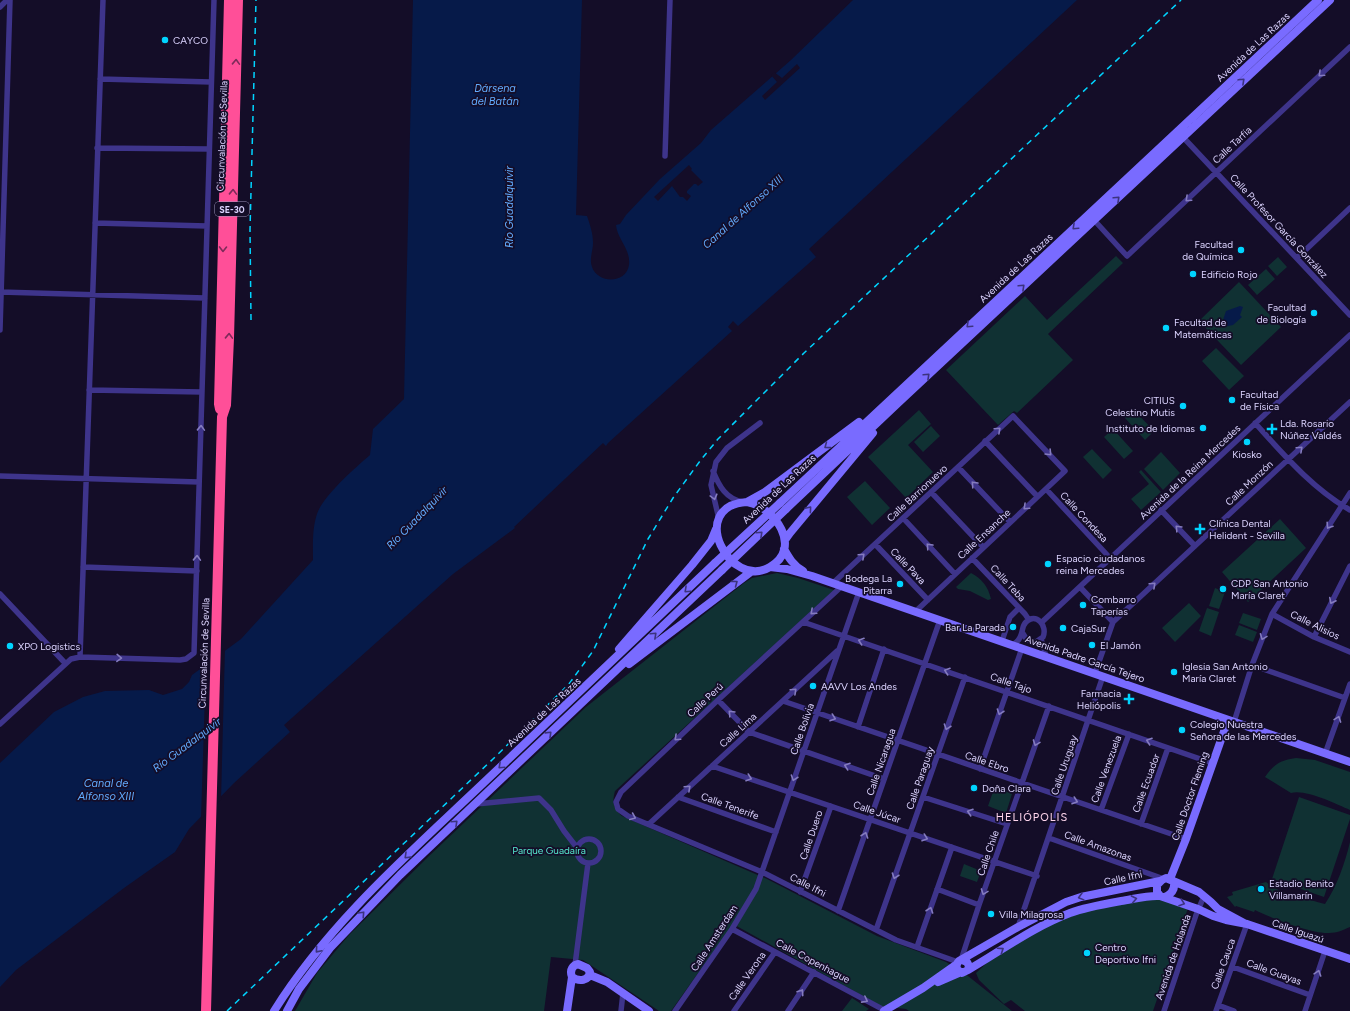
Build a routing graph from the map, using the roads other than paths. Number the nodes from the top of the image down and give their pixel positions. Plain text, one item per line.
1 (9, 0) edge
2 (103, 0) edge
3 (214, 0) edge
4 (229, 0) edge
5 (238, 0) edge
6 (670, 0) edge
7 (1318, 0) edge
8 (1330, 0) edge
9 (0, 7) edge
10 (1350, 47) edge
11 (100, 78) junction
12 (212, 82) junction
13 (1181, 134) junction
14 (98, 148) junction
15 (209, 149) junction
16 (665, 156) dead end
17 (1216, 172) junction
18 (1350, 208) edge
19 (1094, 220) junction
20 (95, 223) junction
21 (207, 226) junction
22 (1296, 258) junction
23 (0, 292) edge
24 (92, 294) junction
25 (205, 298) junction
26 (1350, 315) edge
27 (0, 330) edge
28 (1350, 334) edge
29 (89, 390) junction
30 (202, 392) junction
31 (891, 397) junction
32 (1350, 402) edge
33 (898, 403) junction
34 (222, 417) junction
35 (760, 423) dead end
36 (1255, 423) junction
37 (985, 441) junction
38 (1289, 460) junction
39 (958, 467) junction
40 (713, 471) junction
41 (1065, 471) joint
42 (0, 476) edge
43 (85, 479) junction
44 (199, 482) junction
45 (1046, 489) junction
46 (931, 492) junction
47 (1350, 493) edge
48 (1037, 496) junction
49 (746, 502) junction
50 (1342, 505) junction
51 (1161, 510) junction
52 (1350, 510) edge
53 (903, 518) junction
54 (1010, 522) junction
55 (718, 525) junction
56 (785, 540) junction
57 (875, 544) junction
58 (1195, 546) junction
59 (983, 547) junction
60 (784, 549) junction
61 (972, 558) junction
62 (1110, 558) junction
63 (1350, 566) edge
64 (83, 567) junction
65 (770, 568) junction
66 (752, 571) junction
67 (197, 572) junction
68 (955, 574) junction
69 (812, 576) junction
70 (833, 583) junction
71 (842, 586) junction
72 (1080, 587) junction
73 (859, 592) junction
74 (0, 594) edge
75 (928, 600) junction
76 (1019, 608) junction
77 (916, 611) junction
78 (1272, 614) junction
79 (940, 620) junction
80 (1029, 620) junction
81 (803, 622) junction
82 (1042, 622) junction
83 (1113, 622) junction
84 (1022, 632) junction
85 (844, 635) junction
86 (1314, 637) junction
87 (1041, 640) junction
88 (1002, 641) junction
89 (1014, 645) junction
90 (1022, 648) junction
91 (884, 649) junction
92 (839, 650) junction
93 (1350, 652) edge
94 (1046, 656) junction
95 (80, 657) junction
96 (65, 663) junction
97 (925, 663) junction
98 (1252, 665) junction
99 (1095, 673) junction
100 (1103, 676) junction
101 (965, 677) junction
102 (1350, 684) edge
103 (587, 685) junction
104 (593, 692) junction
105 (1007, 692) junction
106 (1345, 698) junction
107 (718, 700) junction
108 (783, 701) junction
109 (1049, 706) junction
110 (817, 713) junction
111 (1089, 720) junction
112 (1231, 721) junction
113 (0, 724) edge
114 (858, 726) junction
115 (749, 732) junction
116 (1129, 734) junction
117 (898, 740) junction
118 (1168, 748) junction
119 (804, 751) junction
120 (938, 754) junction
121 (1325, 754) junction
122 (1350, 762) edge
123 (1212, 763) junction
124 (712, 766) junction
125 (980, 769) junction
126 (884, 779) junction
127 (1022, 783) junction
128 (790, 792) junction
129 (678, 797) junction
130 (923, 797) junction
131 (1063, 797) junction
132 (476, 804) junction
133 (831, 806) junction
134 (1101, 810) junction
135 (870, 819) junction
136 (649, 824) junction
137 (1007, 824) junction
138 (1141, 824) junction
139 (776, 832) junction
140 (910, 833) junction
141 (1049, 838) junction
142 (1186, 839) junction
143 (952, 847) junction
144 (578, 848) junction
145 (994, 861) junction
146 (588, 863) junction
147 (762, 872) junction
148 (1037, 876) junction
149 (1167, 880) junction
150 (937, 889) junction
151 (800, 892) junction
152 (1163, 896) junction
153 (1204, 896) junction
154 (979, 905) junction
155 (1198, 909) junction
156 (838, 911) junction
157 (1246, 923) junction
158 (1018, 927) junction
159 (732, 929) junction
160 (876, 930) junction
161 (917, 947) junction
162 (1325, 951) junction
163 (775, 952) junction
164 (1349, 960) edge
165 (960, 962) junction
166 (575, 965) junction
167 (1232, 967) junction
168 (964, 971) junction
169 (814, 972) junction
170 (590, 975) junction
171 (572, 977) junction
172 (923, 988) junction
173 (623, 993) junction
174 (1310, 995) junction
175 (1217, 1008) edge
176 (206, 1011) edge
177 (274, 1011) edge
178 (287, 1011) edge
179 (567, 1011) edge
180 (621, 1011) edge
181 (649, 1011) edge
182 (676, 1011) edge
183 (734, 1011) edge
184 (788, 1011) edge
185 (884, 1011) edge
186 (1164, 1011) edge
187 (1234, 1011) edge
188 (1305, 1011) edge

1 - 9 street
1 - 23 street
2 - 11 street
3 - 12 street
4 -> 34 highway, Circunvalación de Sevilla / SE-30
34 -> 5 highway, Circunvalación de Sevilla / SE-30
6 - 16 street
7 - 13 main road, Avenida de Las Razas
13 -> 8 main road, Avenida de Las Razas
10 -> 17 street, Calle Tarfia
11 - 12 street
11 - 14 street
12 - 15 street
13 - 17 street, Calle Profesor García González
19 -> 13 main road, Avenida de Las Razas
13 -> 31 main road, Avenida de Las Razas
14 - 15 street
14 - 20 street
15 - 21 street
17 -> 19 street, Calle Tarfia
17 - 22 street, Calle Profesor García González
18 - 22 street
33 -> 19 main road, Avenida de Las Razas
20 - 21 street
20 - 24 street
21 - 25 street
22 - 26 street, Calle Profesor García González
23 - 24 street
23 - 27 street
24 - 25 street
24 - 29 street
25 - 30 street
28 - 36 street, Avenida de la Reina Mercedes
29 - 30 street
29 - 43 street
44 -> 30 street
31 -> 49 main road
31 -> 103 main road, Avenida de Las Razas, bridge
38 -> 32 street, Calle Monzón
56 -> 33 main road
104 -> 33 main road, Avenida de Las Razas, bridge
34 - 176 highway, Circunvalación de Sevilla / SE-30
35 - 40 street
36 - 38 street
36 - 51 street, Avenida de la Reina Mercedes
37 - 39 street, Calle Barrionuevo
37 -> 41 street, Calle Barrionuevo
37 - 48 street
38 - 50 street
38 - 58 street, Calle Monzón
39 - 46 street, Calle Barrionuevo
54 -> 39 street
40 - 49 street
40 -> 55 street
41 - 45 street, Calle Ensanche
42 - 43 street
43 - 44 street
43 - 64 street
67 -> 44 street
45 - 48 street, Calle Ensanche
45 - 62 street, Calle Condesa
46 - 53 street, Calle Barrionuevo
46 - 59 street
47 - 50 street
48 -> 54 street, Calle Ensanche
49 - 55 main road
49 - 56 main road
50 - 52 street
50 -> 78 street
58 -> 51 street
51 - 62 street, Avenida de la Reina Mercedes
53 - 57 street, Calle Barrionuevo
68 -> 53 street
54 - 59 street, Calle Ensanche
55 - 66 main road
55 - 103 main road
56 - 60 main road
70 -> 57 street, Calle Barrionuevo
57 - 75 street, Calle Pava
83 -> 58 street, Calle Monzón
59 - 61 street, Calle Ensanche
60 - 65 main road
60 - 69 main road, Avenida Padre García Tejero
61 - 68 street, Calle Ensanche
61 - 76 street, Calle Teba
62 - 72 street, Avenida de la Reina Mercedes
63 -> 86 street
64 - 67 street
64 - 95 street
65 - 66 main road
65 - 69 main road, Avenida Padre García Tejero
104 -> 66 main road
95 -> 67 street
68 - 75 street, Calle Ensanche
69 - 70 main road, Avenida Padre García Tejero
70 - 71 main road, Avenida Padre García Tejero
71 - 73 main road, Avenida Padre García Tejero
71 -> 81 street, Calle Perú
72 - 82 street, Avenida de la Reina Mercedes
72 - 83 street
73 - 77 main road, Avenida Padre García Tejero
73 - 85 street, Calle Bolivia
74 - 96 street
75 - 77 street, Calle Ensanche
76 - 80 street, Calle Teba
76 - 88 street
77 - 79 main road, Avenida Padre García Tejero
78 - 86 street, Calle Alisios
78 -> 98 street
79 - 88 main road, Avenida Padre García Tejero
79 - 97 street, Calle Nicaragua
80 - 82 street
80 - 84 street
81 - 85 street, Calle Tajo
81 - 107 street, Calle Perú
82 - 87 street
83 - 99 street, Calle Monzón
84 - 87 street
84 - 89 street
91 -> 85 street, Calle Tajo
85 - 92 street, Calle Bolivia
86 - 93 street, Calle Alisios
87 - 94 street
88 - 89 main road, Avenida Padre García Tejero
89 - 90 main road, Avenida Padre García Tejero
90 - 94 main road, Avenida Padre García Tejero
90 - 105 street
91 - 97 street, Calle Tajo
91 - 114 street
108 -> 92 street, Calle Lima
92 - 110 street, Calle Bolivia
94 - 99 main road, Avenida Padre García Tejero
95 - 96 street
96 - 113 street
101 -> 97 street, Calle Tajo
97 - 117 street, Calle Nicaragua
98 - 106 street
98 - 112 street
99 - 100 main road, Avenida Padre García Tejero
100 - 111 street, Calle Uruguay
100 - 112 main road, Avenida Padre García Tejero
101 - 105 street, Calle Tajo
101 -> 120 street, Calle Paraguay
102 - 106 street
103 -> 177 main road, Avenida de Las Razas
132 -> 104 main road, Avenida de Las Razas
105 - 109 street, Calle Tajo
105 -> 125 street
121 -> 106 street
115 -> 107 street
107 -> 136 street, Calle Perú
108 - 110 street, Calle Ebro
108 - 115 street, Calle Lima
109 - 111 street, Calle Tajo
109 -> 127 street, Calle Chile
110 -> 114 street, Calle Ebro
110 - 119 street, Calle Bolivia
111 - 116 street, Calle Tajo
111 - 131 street, Calle Uruguay
112 - 121 main road, Avenida Padre García Tejero
112 - 123 main road, Calle Doctor Fleming
114 - 117 street, Calle Ebro
115 - 119 street
115 - 124 street, Calle Lima
118 -> 116 street, Calle Tajo
116 - 134 street, Calle Venezuela
117 - 120 street, Calle Ebro
117 - 126 street, Calle Nicaragua
118 - 123 street, Calle Tajo
118 - 138 street, Calle Ecuador
126 -> 119 street
119 -> 128 street, Calle Bolivia
120 - 125 street, Calle Ebro
120 - 130 street, Calle Paraguay
121 - 122 main road, Avenida Padre García Tejero
123 - 142 main road, Calle Doctor Fleming
124 -> 128 street, Calle Júcar
129 -> 124 street, Calle Lima
125 - 127 street, Calle Ebro
126 - 135 street, Calle Nicaragua
127 - 131 street, Calle Ebro
127 - 137 street, Calle Chile
128 - 133 street, Calle Júcar
128 - 139 street, Calle Bolivia
129 - 136 street, Calle Lima
129 - 139 street, Calle Tenerife
137 -> 130 street
130 - 140 street, Calle Paraguay
131 -> 134 street, Calle Ebro
131 - 141 street, Calle Uruguay
132 - 144 street
178 -> 132 main road, Avenida de Las Razas
133 - 135 street, Calle Júcar
133 - 151 street, Calle Duero
134 - 138 street, Calle Ebro
135 - 140 street, Calle Júcar
156 -> 135 street, Calle Nicaragua
136 - 147 street, Calle Ifni
137 - 145 street, Calle Chile
138 - 142 street, Calle Ebro
139 - 147 street, Calle Bolivia
140 -> 143 street, Calle Júcar
140 -> 160 street, Calle Paraguay
141 - 148 street, Calle Uruguay
141 - 149 street, Calle Amazonas
142 - 149 main road, Calle Doctor Fleming
143 - 145 street, Calle Júcar
143 - 150 street
144 - 146 street
144 - 146 street
145 - 148 street, Calle Júcar
145 -> 154 street, Calle Chile
146 - 166 street
147 - 151 street, Calle Ifni
147 - 159 street, Calle Amsterdam
148 - 158 street, Calle Uruguay
149 - 152 main road
149 - 152 main road
149 - 153 main road, Calle Iguazú
149 -> 158 main road, Calle Ifni
150 - 154 street
161 -> 150 street
151 - 156 street, Calle Ifni
152 -> 155 main road, Calle Iguazú
168 -> 152 main road
153 - 155 street, Avenida de Holanda
153 - 157 main road, Calle Iguazú
154 - 165 street, Calle Chile
155 - 157 main road, Calle Iguazú
155 - 186 street, Avenida de Holanda
156 - 160 street, Calle Ifni
157 - 162 main road, Calle Iguazú
157 - 167 street, Calle Cauca
158 - 165 main road, Calle Ifni
159 - 163 street, Calle Copenhague
159 - 182 street, Calle Amsterdam
160 - 161 street, Calle Ifni
161 - 165 street, Calle Ifni
162 - 164 main road, Calle Iguazú
174 -> 162 street
163 - 169 street, Calle Copenhague
163 - 183 street, Calle Verona
165 - 168 main road
165 - 172 main road
166 - 170 main road
166 - 171 main road
167 - 174 street, Calle Guayas
167 - 175 street, Calle Cauca
168 - 172 main road
184 -> 169 street
169 -> 185 street, Calle Copenhague
170 - 171 main road
170 - 173 main road
171 - 179 main road
172 - 185 main road
173 - 180 street
173 - 181 main road
174 - 188 street
175 - 187 street

